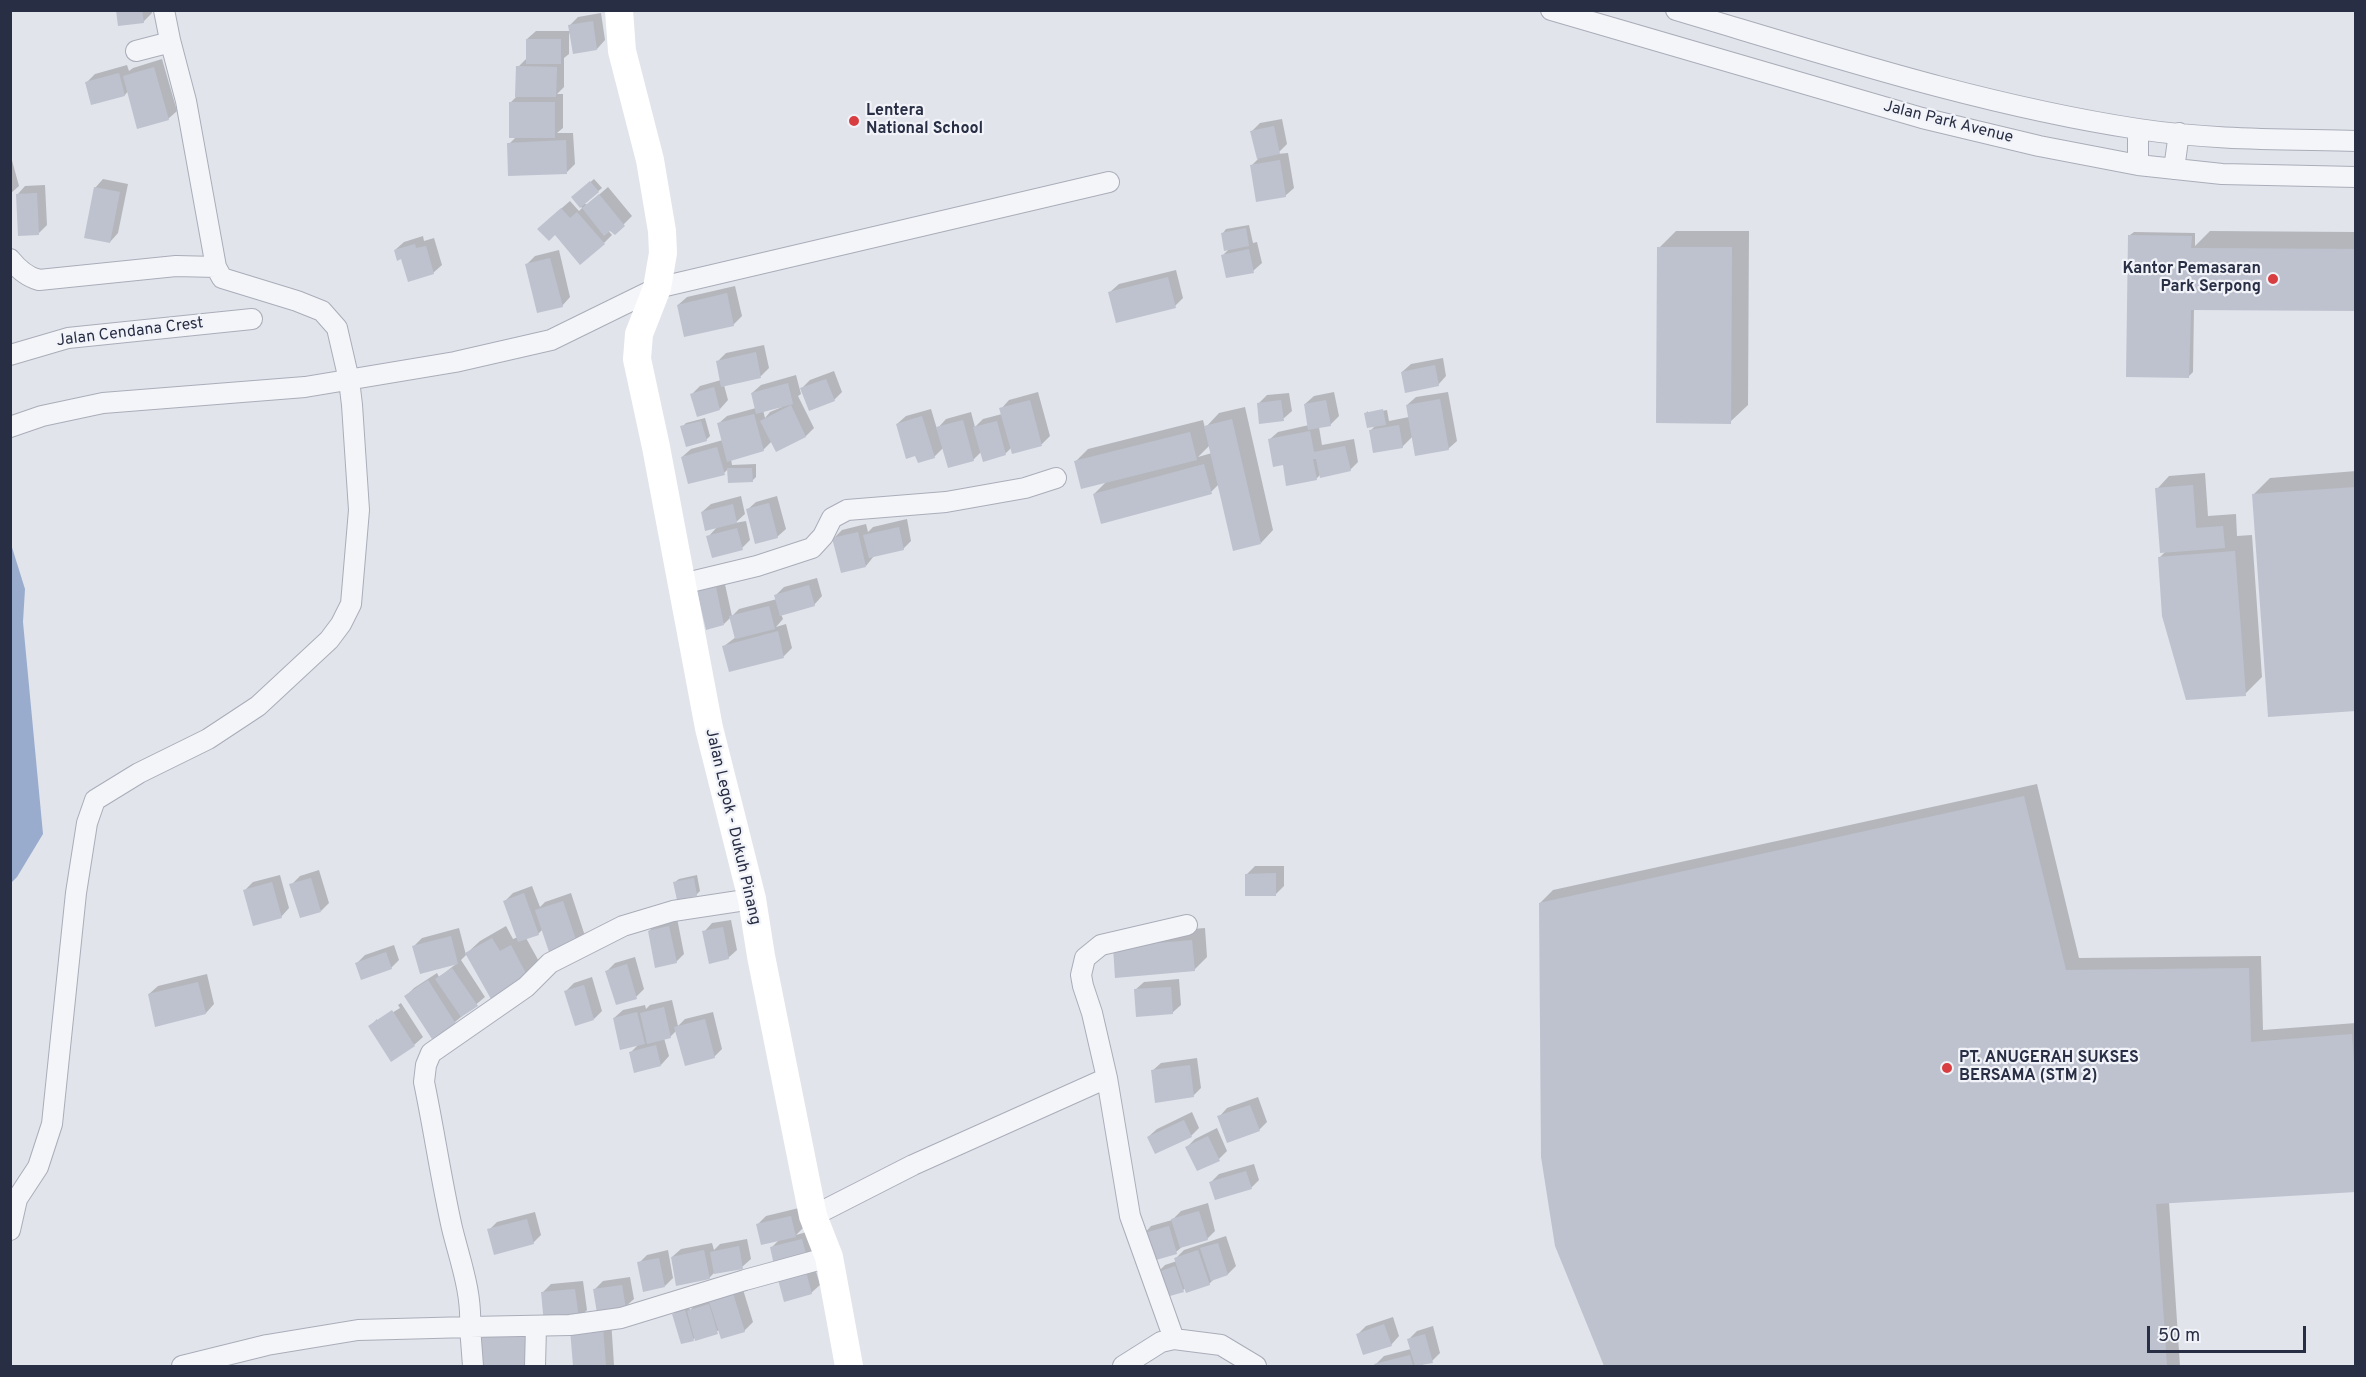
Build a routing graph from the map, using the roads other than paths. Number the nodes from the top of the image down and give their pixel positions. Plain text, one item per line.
1 (164, 10) edge
2 (619, 10) edge
3 (1551, 10) edge
4 (1676, 10) edge
5 (170, 40) junction
6 (136, 51) dead end
7 (2138, 129) junction
8 (2179, 133) junction
9 (2355, 141) edge
10 (2138, 165) junction
11 (2174, 169) junction
12 (2355, 177) edge
13 (1109, 182) dead end
14 (10, 259) edge
15 (216, 267) junction
16 (657, 288) junction
17 (252, 319) dead end
18 (10, 355) edge
19 (349, 380) junction
20 (10, 427) edge
21 (1056, 478) dead end
22 (682, 584) junction
23 (752, 899) junction
24 (1187, 925) dead end
25 (1107, 1078) junction
26 (14, 1199) edge
27 (813, 1216) junction
28 (10, 1230) edge
29 (829, 1257) junction
30 (470, 1327) junction
31 (536, 1327) junction
32 (1174, 1339) junction
33 (182, 1366) edge
34 (473, 1366) edge
35 (535, 1366) edge
36 (849, 1366) edge
37 (1123, 1366) edge
38 (1256, 1366) edge

1 - 5 street
2 - 16 street, Jalan Legok - Dukuh Pinang
3 - 10 street, Jalan Park Avenue
4 - 7 street, Jalan Park Avenue
5 - 6 street
5 - 15 street
7 - 8 street, Jalan Park Avenue
7 - 10 street
8 - 9 street, Jalan Park Avenue
8 - 11 street
10 - 11 street, Jalan Park Avenue
11 - 12 street, Jalan Park Avenue
13 - 16 street
14 - 15 street
15 - 19 street
16 - 19 street
16 - 22 street, Jalan Legok - Dukuh Pinang
17 - 18 street, Jalan Cendana Crest
19 - 20 street
19 - 26 street
21 - 22 street
22 - 23 street, Jalan Legok - Dukuh Pinang
23 - 27 street, Jalan Legok - Dukuh Pinang
23 - 30 street
24 - 25 street
25 - 27 street
25 - 32 street
26 - 28 street
27 - 29 street, Jalan Legok - Dukuh Pinang
29 - 31 street
29 - 36 street, Jalan Legok - Dukuh Pinang
30 - 31 street
30 - 33 street
30 - 34 street
31 - 35 street
32 - 37 street
32 - 38 street

